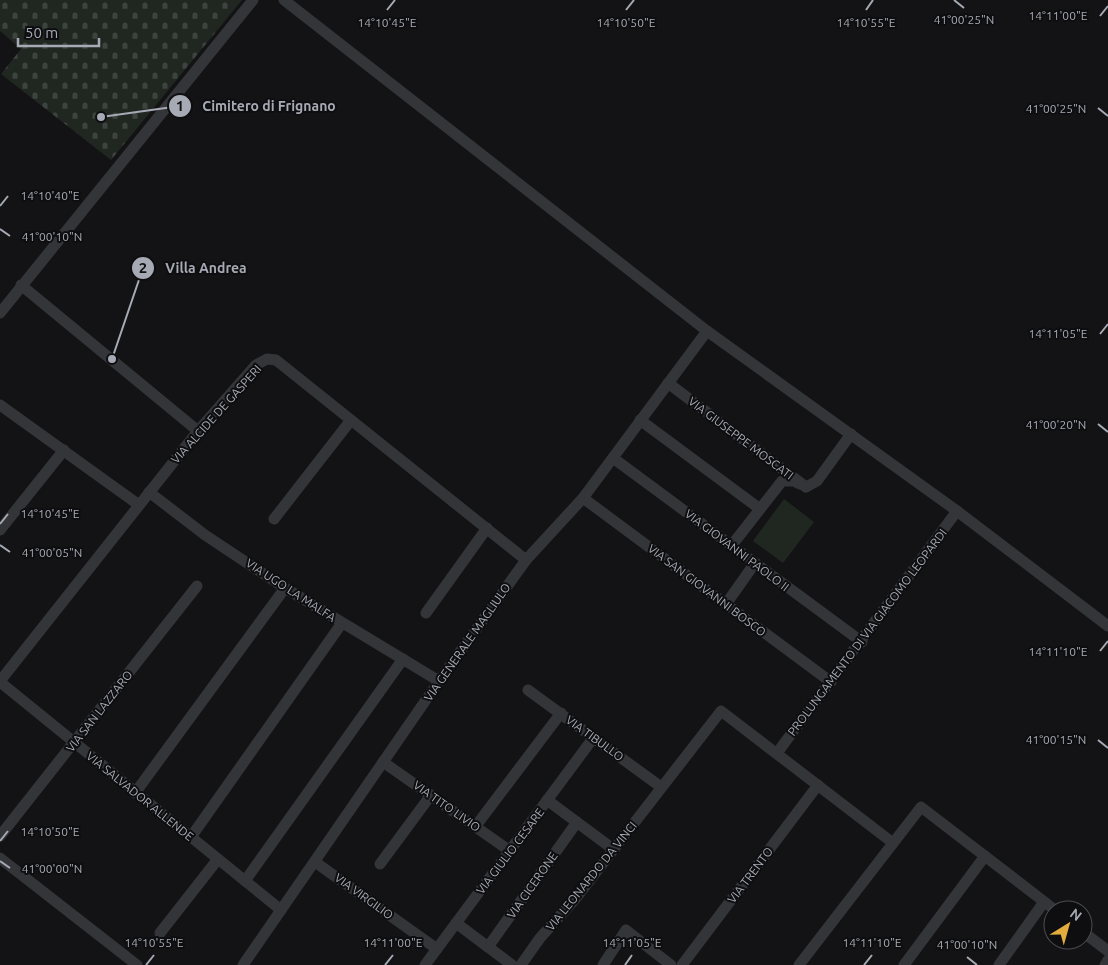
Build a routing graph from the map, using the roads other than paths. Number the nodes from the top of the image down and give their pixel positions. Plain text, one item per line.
1 (253, 0) edge
2 (284, 0) edge
3 (21, 285) junction
4 (0, 312) edge
5 (707, 331) junction
6 (668, 383) junction
7 (0, 405) edge
8 (351, 420) junction
9 (640, 420) junction
10 (198, 431) junction
11 (851, 434) junction
12 (64, 450) junction
13 (613, 458) junction
14 (806, 487) junction
15 (149, 492) junction
16 (583, 498) junction
17 (139, 505) junction
18 (760, 509) junction
19 (957, 510) junction
20 (274, 519) dead end
21 (487, 528) junction
22 (0, 530) edge
23 (732, 545) junction
24 (526, 560) junction
25 (755, 563) junction
26 (197, 586) dead end
27 (284, 588) junction
28 (726, 604) junction
29 (426, 613) dead end
30 (342, 623) junction
31 (1108, 626) edge
32 (862, 642) junction
33 (403, 659) junction
34 (439, 681) junction
35 (0, 682) edge
36 (831, 682) junction
37 (528, 690) dead end
38 (560, 713) junction
39 (594, 738) junction
40 (74, 742) junction
41 (777, 753) junction
42 (384, 762) junction
43 (818, 786) junction
44 (661, 787) junction
45 (135, 792) junction
46 (430, 795) junction
47 (548, 800) junction
48 (577, 822) junction
49 (475, 827) junction
50 (0, 836) edge
51 (191, 837) junction
52 (893, 843) junction
53 (613, 849) junction
54 (510, 851) junction
55 (985, 856) junction
56 (0, 858) edge
57 (218, 859) junction
58 (315, 862) junction
59 (380, 864) dead end
60 (245, 881) junction
61 (1043, 901) edge
62 (1043, 903) edge
63 (281, 910) junction
64 (456, 923) junction
65 (160, 934) dead end
66 (1093, 940) edge
67 (488, 947) junction
68 (437, 949) junction
69 (1108, 951) edge
70 (1108, 960) edge
71 (137, 965) edge
72 (242, 965) edge
73 (425, 965) edge
74 (512, 965) edge
75 (521, 965) edge
76 (603, 965) edge
77 (671, 965) edge
78 (682, 965) edge
79 (799, 965) edge
80 (904, 965) edge
81 (999, 965) edge
82 (1105, 965) edge

1 - 3 street
2 - 5 street
3 - 4 street
3 - 10 street
5 - 6 street, VIA GENERALE MAGLIULO
5 - 11 street
6 - 9 street, VIA GENERALE MAGLIULO
6 - 14 street, VIA GIUSEPPE MOSCATI
7 - 12 street
8 - 10 street, VIA ALCIDE DE GASPERI
8 - 20 street
8 - 21 street, VIA ALCIDE DE GASPERI
9 - 13 street, VIA GENERALE MAGLIULO
9 - 18 street
10 - 15 street, VIA ALCIDE DE GASPERI
11 - 14 street, VIA GIUSEPPE MOSCATI
11 - 19 street
12 - 17 street
12 - 22 street
13 - 16 street, VIA GENERALE MAGLIULO
13 - 23 street, VIA GIOVANNI PAOLO II
14 - 18 street
15 - 17 street, VIA ALCIDE DE GASPERI
15 - 27 street, VIA UGO LA MALFA
16 - 24 street, VIA GENERALE MAGLIULO
16 - 28 street, VIA SAN GIOVANNI BOSCO
17 - 35 street, VIA ALCIDE DE GASPERI
18 - 23 street
19 - 31 street
19 - 32 street, PROLUNGAMENTO DI VIA GIACOMO LEOPARDI
21 - 24 street, VIA ALCIDE DE GASPERI
21 - 29 street
23 - 25 street, VIA GIOVANNI PAOLO II
24 - 34 street, VIA GENERALE MAGLIULO
25 - 28 street
25 - 32 street, VIA GIOVANNI PAOLO II
26 - 40 street, VIA SAN LAZZARO
27 - 30 street, VIA UGO LA MALFA
27 - 45 street
28 - 36 street, VIA SAN GIOVANNI BOSCO
30 - 33 street, VIA UGO LA MALFA
30 - 51 street
32 - 36 street, PROLUNGAMENTO DI VIA GIACOMO LEOPARDI
33 - 34 street, VIA UGO LA MALFA
33 - 60 street
34 - 42 street, VIA GENERALE MAGLIULO
35 - 40 street, VIA SALVADOR ALLENDE
36 - 41 street, PROLUNGAMENTO DI VIA GIACOMO LEOPARDI
37 - 38 street, VIA TIBULLO
38 - 39 street, VIA TIBULLO
38 - 49 street
39 - 44 street, VIA TIBULLO
39 - 47 street, VIA GIULIO CESARE
40 - 45 street, VIA SALVADOR ALLENDE
40 - 50 street, VIA SAN LAZZARO
41 - 43 street
41 - 44 street
42 - 46 street, VIA TITO LIVIO
42 - 58 street, VIA GENERALE MAGLIULO
43 - 52 street
43 - 78 street, VIA TRENTO
44 - 53 street, VIA LEONARDO DA VINCI
45 - 51 street, VIA SALVADOR ALLENDE
46 - 49 street, VIA TITO LIVIO
46 - 59 street
47 - 48 street
47 - 54 street, VIA GIULIO CESARE
48 - 53 street
48 - 67 street, VIA CICERONE
49 - 54 street, VIA TITO LIVIO
51 - 57 street, VIA SALVADOR ALLENDE
52 - 55 street
52 - 79 street
53 - 75 street, VIA LEONARDO DA VINCI
54 - 64 street, VIA GIULIO CESARE
55 - 61 street
55 - 80 street
56 - 71 street
57 - 60 street, VIA SALVADOR ALLENDE
57 - 65 street
58 - 63 street, VIA GENERALE MAGLIULO
58 - 68 street, VIA VIRGILIO
60 - 63 street, VIA SALVADOR ALLENDE
62 - 81 street
63 - 72 street, VIA GENERALE MAGLIULO
64 - 67 street
64 - 68 street, VIA GIULIO CESARE
66 - 69 street
67 - 74 street
68 - 73 street, VIA GIULIO CESARE
70 - 82 street
76 - 77 street

